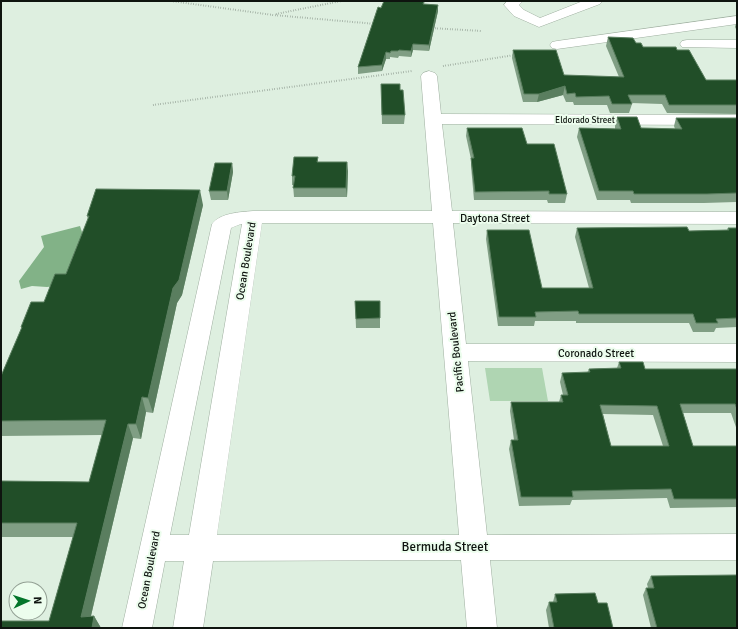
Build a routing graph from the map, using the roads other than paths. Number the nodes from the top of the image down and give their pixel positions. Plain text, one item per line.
1 (516, 1) edge
2 (588, 2) edge
3 (737, 20) edge
4 (687, 44) dead end
5 (737, 44) edge
6 (557, 45) dead end
7 (428, 71) road end
8 (433, 120) junction
9 (737, 120) edge
10 (253, 216) junction
11 (442, 218) junction
12 (737, 218) edge
13 (456, 352) junction
14 (737, 353) edge
15 (201, 547) junction
16 (474, 547) junction
17 (737, 547) edge
18 (153, 548) junction
19 (137, 628) edge
20 (188, 628) edge
21 (482, 628) edge

1 - 2 street
3 - 6 street
4 - 5 street
7 - 8 street, Pacific Boulevard
8 - 9 street, Eldorado Street
8 - 11 street, Pacific Boulevard
10 - 11 street, Daytona Street
10 - 15 street, Ocean Boulevard
10 - 18 street, Ocean Boulevard
11 - 12 street, Daytona Street
11 - 13 street, Pacific Boulevard
13 - 14 street, Coronado Street
13 - 16 street, Pacific Boulevard
15 - 16 street, Bermuda Street
15 - 18 street, Bermuda Street
15 - 20 street, Ocean Boulevard
16 - 17 street, Bermuda Street
16 - 21 street, Pacific Boulevard
18 - 19 street, Ocean Boulevard

